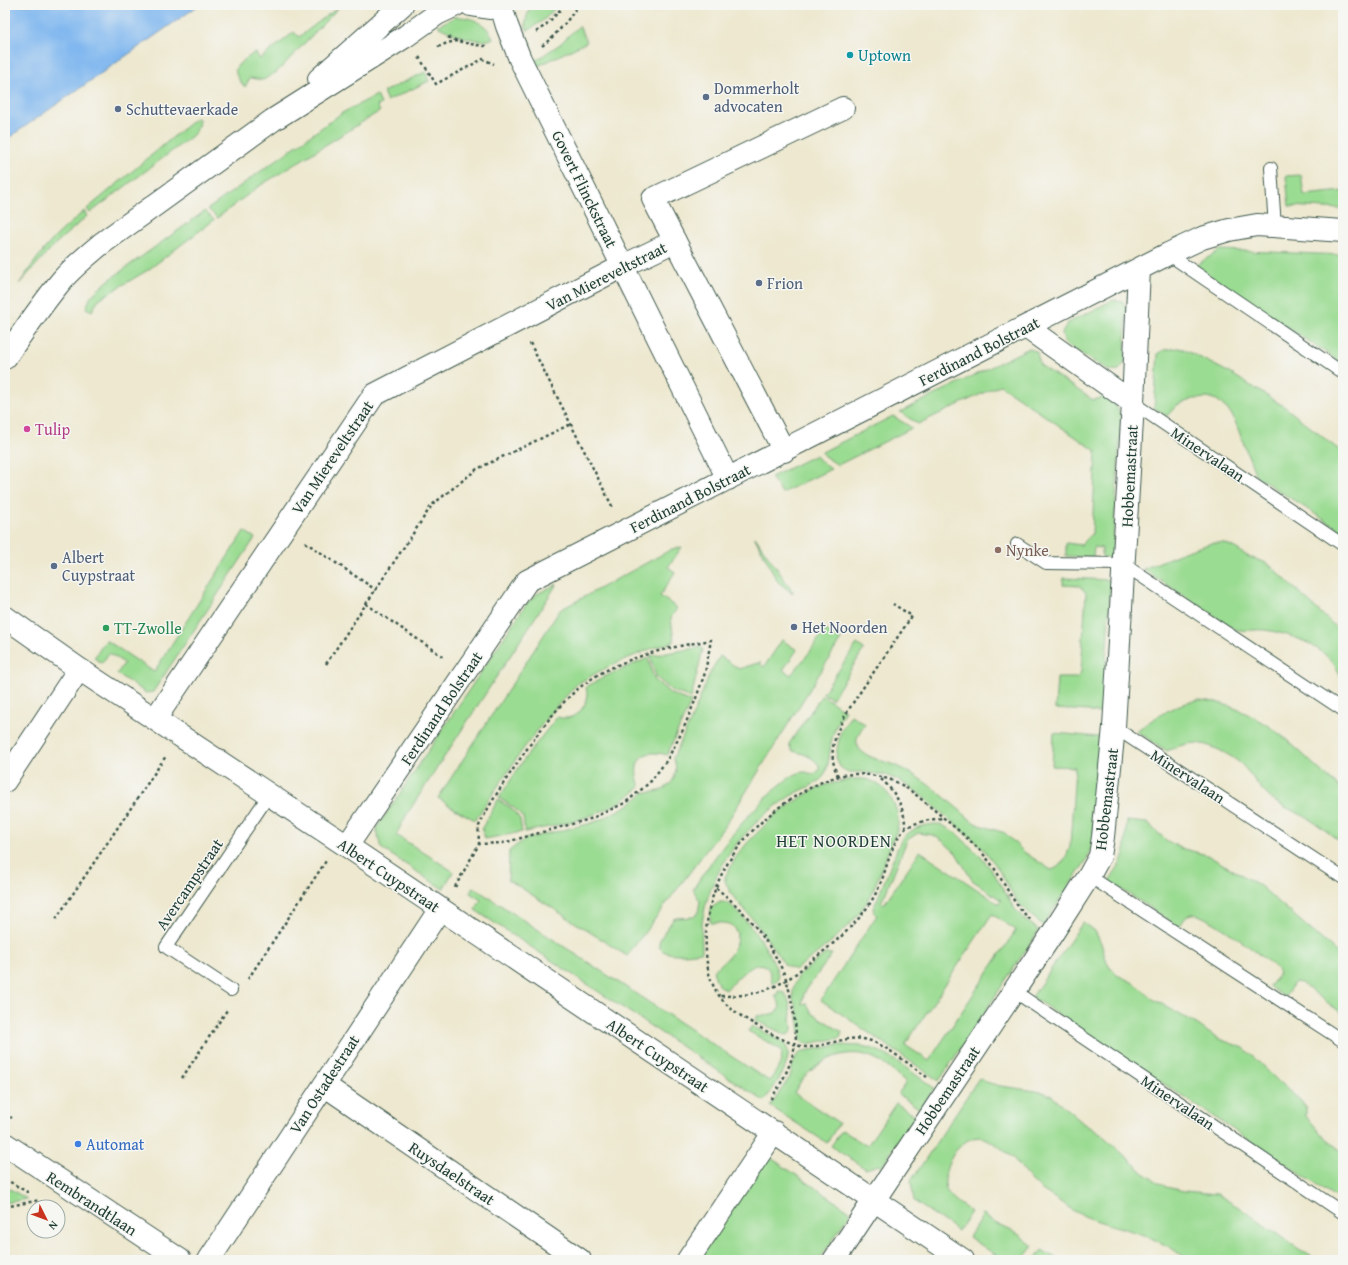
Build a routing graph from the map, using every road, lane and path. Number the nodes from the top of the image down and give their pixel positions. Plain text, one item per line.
1 (402, 5) edge
2 (456, 5) edge
3 (471, 5) edge
4 (502, 5) edge
5 (578, 5) edge
6 (406, 36) junction
7 (520, 59) junction
8 (843, 108) dead end
9 (273, 120) junction
10 (1271, 168) dead end
11 (1275, 227) junction
12 (1343, 231) edge
13 (675, 241) junction
14 (1168, 254) junction
15 (623, 266) junction
16 (1139, 269) junction
17 (519, 321) junction
18 (1026, 327) junction
19 (5, 358) edge
20 (1343, 373) edge
21 (1133, 403) junction
22 (571, 424) junction
23 (784, 451) junction
24 (728, 479) junction
25 (284, 528) junction
26 (625, 531) junction
27 (1017, 544) dead end
28 (1343, 545) edge
29 (1123, 564) junction
30 (376, 590) junction
31 (366, 604) junction
32 (893, 604) dead end
33 (5, 617) edge
34 (326, 664) dead end
35 (79, 669) junction
36 (465, 672) junction
37 (1343, 710) edge
38 (155, 720) junction
39 (1114, 727) junction
40 (180, 736) junction
41 (838, 776) junction
42 (880, 778) junction
43 (5, 781) edge
44 (269, 795) junction
45 (944, 818) junction
46 (905, 829) junction
47 (343, 844) junction
48 (479, 844) junction
49 (1089, 876) junction
50 (1343, 878) edge
51 (716, 888) junction
52 (440, 909) junction
53 (56, 919) dead end
54 (1052, 934) junction
55 (786, 981) junction
56 (246, 982) dead end
57 (231, 990) dead end
58 (1014, 991) junction
59 (720, 996) junction
60 (229, 1007) dead end
61 (1343, 1041) edge
62 (795, 1045) junction
63 (182, 1078) dead end
64 (324, 1085) junction
65 (946, 1091) junction
66 (756, 1120) junction
67 (774, 1132) junction
68 (5, 1144) edge
69 (873, 1200) junction
70 (26, 1203) edge
71 (5, 1207) edge
72 (1343, 1213) edge
73 (180, 1260) edge
74 (209, 1260) edge
75 (580, 1260) edge
76 (688, 1260) edge
77 (834, 1260) edge
78 (963, 1260) edge

1 - 9 street
2 - 6 street
3 - 4 street
4 - 7 street, Govert Flinckstraat
5 - 7 path
6 - 7 path
6 - 9 street
7 - 15 street, Govert Flinckstraat
8 - 13 street
9 - 19 street
10 - 11 lane
11 - 12 street
11 - 14 street
13 - 15 street, Van Miereveltstraat
13 - 23 street
14 - 16 street
14 - 20 lane
15 - 17 street, Van Miereveltstraat
15 - 24 street, Govert Flinckstraat
16 - 18 street, Ferdinand Bolstraat
16 - 21 street, Hobbemastraat
17 - 22 path
17 - 25 street, Van Miereveltstraat
18 - 21 street, Hobbemastraat
18 - 23 street, Ferdinand Bolstraat
21 - 28 lane, Minervalaan
21 - 29 street, Hobbemastraat
22 - 26 path
22 - 30 path
23 - 24 street, Ferdinand Bolstraat
24 - 26 street, Ferdinand Bolstraat
25 - 30 path
25 - 38 street, Van Miereveltstraat
26 - 36 street, Ferdinand Bolstraat
27 - 29 lane
29 - 37 lane
29 - 39 street, Hobbemastraat
30 - 31 path
31 - 34 path
31 - 36 path
32 - 41 path
33 - 35 street, Albert Cuypstraat
35 - 38 street, Albert Cuypstraat
35 - 43 street
36 - 47 street, Ferdinand Bolstraat
38 - 40 street, Albert Cuypstraat
39 - 49 street, Hobbemastraat
39 - 50 lane, Minervalaan
40 - 44 street, Albert Cuypstraat
40 - 53 path
41 - 42 path
41 - 51 path
42 - 45 path
42 - 46 path
44 - 47 street, Albert Cuypstraat
44 - 57 lane, Avercampstraat
45 - 46 path
45 - 54 path
46 - 55 path
47 - 52 street, Albert Cuypstraat
47 - 56 path
48 - 48 path
48 - 52 path
49 - 54 street, Hobbemastraat
49 - 61 lane
51 - 55 path
51 - 59 path
52 - 64 street, Van Ostadestraat
52 - 66 street, Albert Cuypstraat
54 - 58 street, Hobbemastraat
55 - 59 path
55 - 62 path
58 - 65 street, Hobbemastraat
58 - 72 lane, Minervalaan
59 - 62 path
60 - 63 path
62 - 65 path
62 - 66 path
64 - 74 street, Van Ostadestraat
64 - 75 street, Ruysdaelstraat
65 - 69 street, Hobbemastraat
66 - 67 street, Albert Cuypstraat
67 - 69 street
67 - 76 street
68 - 73 street, Rembrandtlaan
69 - 77 street, Hobbemastraat
69 - 78 street
70 - 71 path

